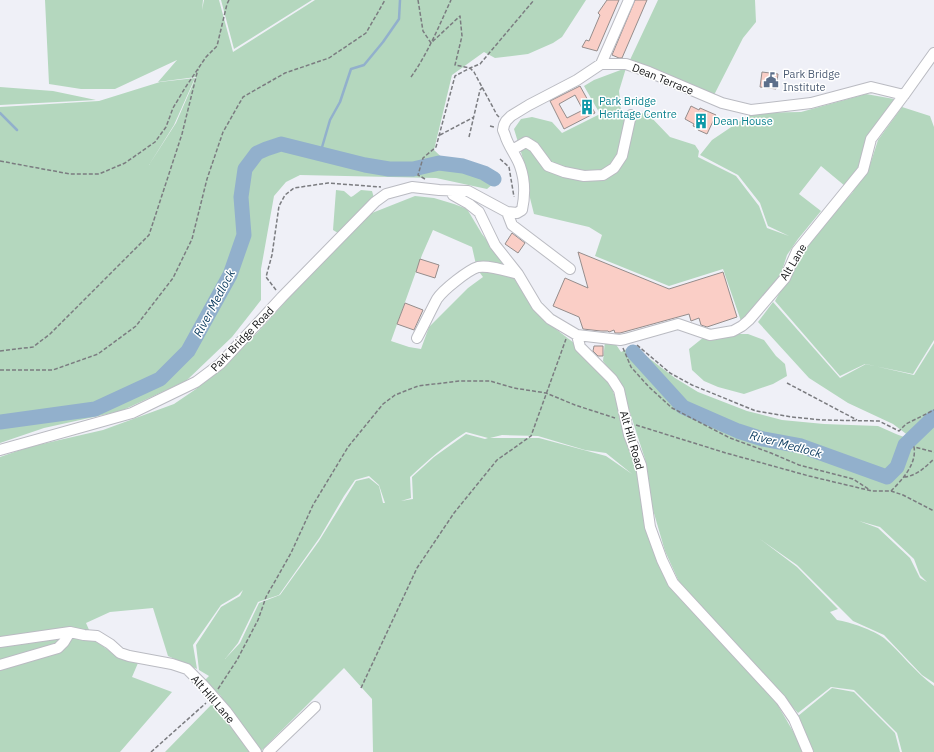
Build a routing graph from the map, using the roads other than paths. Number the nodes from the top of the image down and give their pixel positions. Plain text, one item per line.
1 (629, 0) edge
2 (934, 53) edge
3 (601, 64) junction
4 (904, 96) junction
5 (630, 115) dead end
6 (512, 150) junction
7 (451, 191) junction
8 (507, 212) junction
9 (570, 269) dead end
10 (518, 274) junction
11 (577, 335) junction
12 (417, 338) dead end
13 (0, 450) edge
14 (70, 632) junction
15 (0, 642) edge
16 (0, 665) edge
17 (315, 707) dead end
18 (256, 752) edge
19 (268, 752) edge
20 (808, 752) edge

1 - 3 street
2 - 4 street, Alt Lane
3 - 4 street, Dean Terrace
3 - 6 street
4 - 11 street, Alt Lane
5 - 6 street
6 - 8 street
7 - 8 street
7 - 10 street
7 - 13 street, Park Bridge Road
8 - 9 street
10 - 11 street
10 - 12 street
11 - 20 street, Alt Hill Road
14 - 15 street, Alt Hill Lane
14 - 16 street
14 - 18 street, Alt Hill Lane
17 - 19 street

